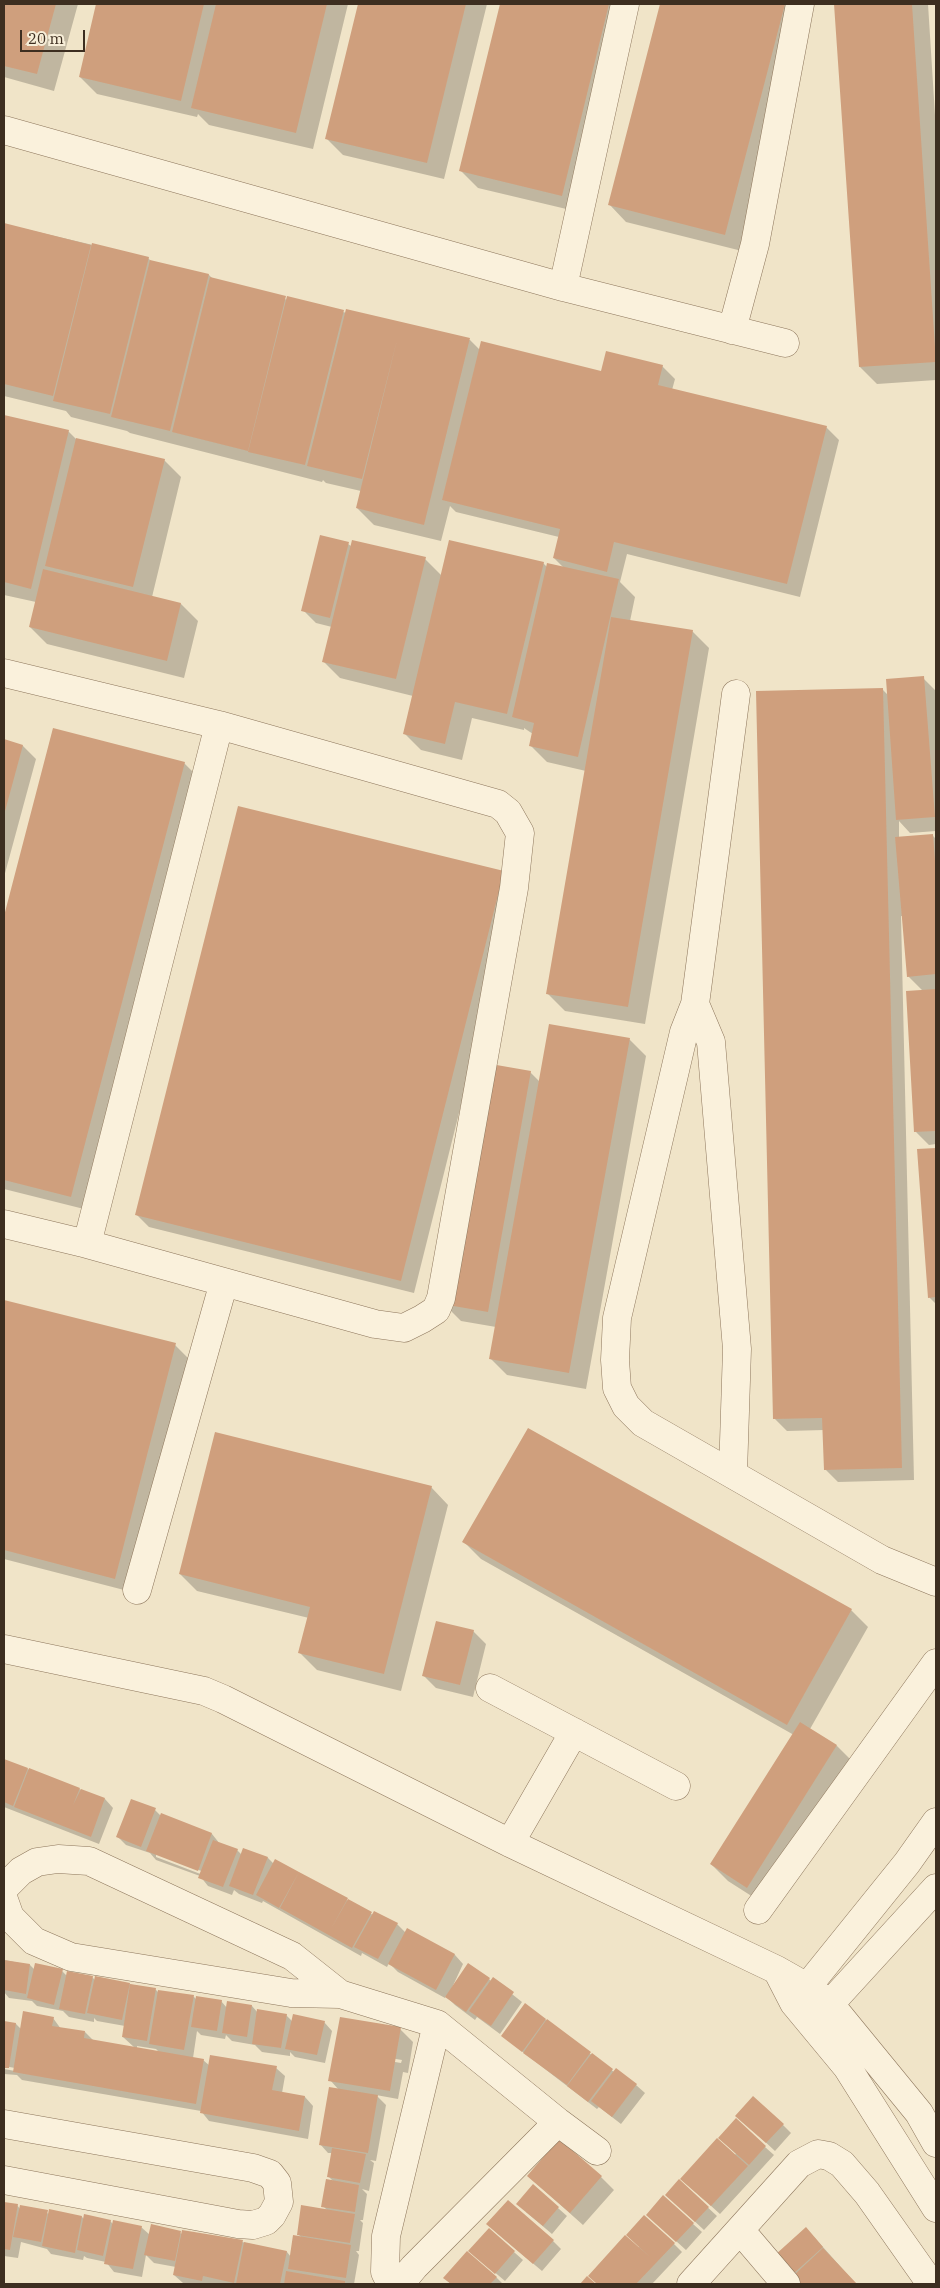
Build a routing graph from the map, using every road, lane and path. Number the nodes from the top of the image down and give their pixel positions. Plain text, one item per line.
1 (625, 4) edge
2 (800, 4) edge
3 (4, 130) edge
4 (563, 288) junction
5 (732, 330) junction
6 (784, 343) dead end
7 (4, 673) edge
8 (736, 694) dead end
9 (219, 725) junction
10 (695, 1004) junction
11 (4, 1224) edge
12 (87, 1244) junction
13 (224, 1282) junction
14 (732, 1473) junction
15 (936, 1582) edge
16 (137, 1590) dead end
17 (4, 1649) edge
18 (936, 1663) edge
19 (490, 1688) dead end
20 (574, 1732) junction
21 (676, 1786) dead end
22 (936, 1822) edge
23 (510, 1843) junction
24 (4, 1888) edge
25 (936, 1888) edge
26 (4, 1900) edge
27 (758, 1910) dead end
28 (340, 1994) junction
29 (800, 1995) junction
30 (829, 2004) junction
31 (437, 2024) junction
32 (812, 2024) junction
33 (558, 2122) junction
34 (4, 2124) edge
35 (936, 2143) edge
36 (597, 2151) dead end
37 (4, 2180) edge
38 (936, 2208) edge
39 (740, 2230) junction
40 (929, 2281) dead end
41 (391, 2284) edge
42 (400, 2284) edge
43 (691, 2284) edge
44 (786, 2284) edge

1 - 4 street
2 - 5 street
3 - 4 street
4 - 5 street
5 - 6 street
7 - 9 street
8 - 10 street
9 - 12 street
9 - 13 street
10 - 14 street
10 - 14 street
11 - 12 street
12 - 13 street
13 - 16 street
14 - 15 street
17 - 23 street
18 - 27 street
19 - 20 street
20 - 21 street
20 - 23 street
22 - 29 street
23 - 29 street
24 - 28 street
25 - 30 street
26 - 28 street
28 - 31 street
29 - 30 street
29 - 32 street
30 - 32 street
30 - 35 street
31 - 33 street
31 - 41 street
32 - 38 street
33 - 36 street
33 - 42 street
34 - 37 street
39 - 40 street
39 - 43 street
39 - 44 street

